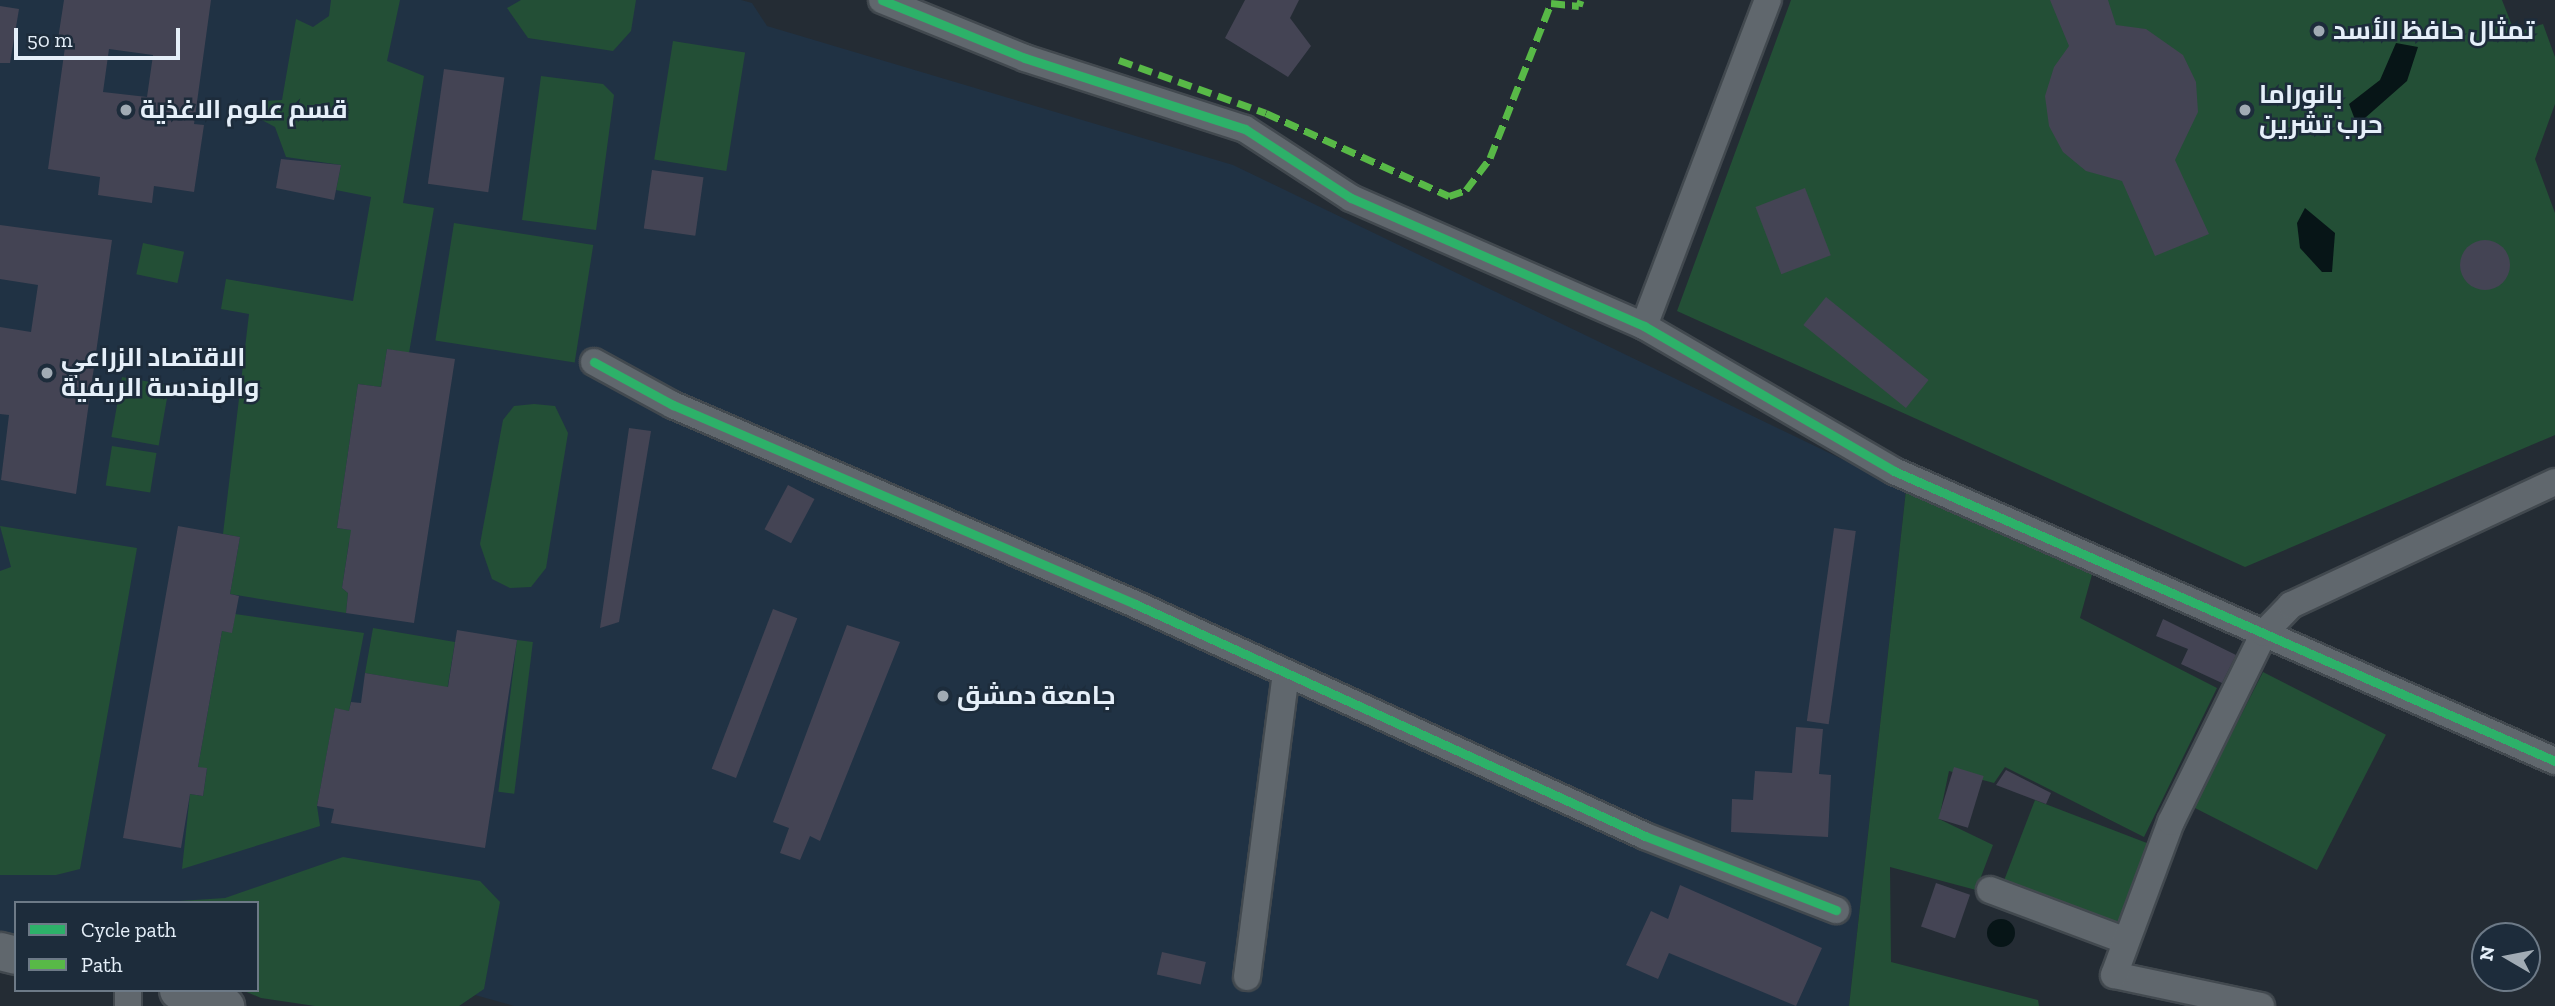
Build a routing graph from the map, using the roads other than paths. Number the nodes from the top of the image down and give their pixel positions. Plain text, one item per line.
1 (882, 0) edge
2 (1768, 0) edge
3 (1644, 326) junction
4 (594, 362) dead end
5 (2555, 482) edge
6 (2264, 633) junction
7 (1286, 673) junction
8 (2555, 761) edge
9 (1990, 890) dead end
10 (1836, 910) dead end
11 (2124, 940) junction
12 (1247, 977) dead end
13 (184, 992) edge
14 (225, 1006) edge
15 (2261, 1006) edge

1 - 3 street
2 - 3 street
3 - 6 street
4 - 7 street
5 - 6 street
6 - 8 street
6 - 11 street
7 - 10 street
7 - 12 street
9 - 11 street
11 - 15 street
13 - 14 street

